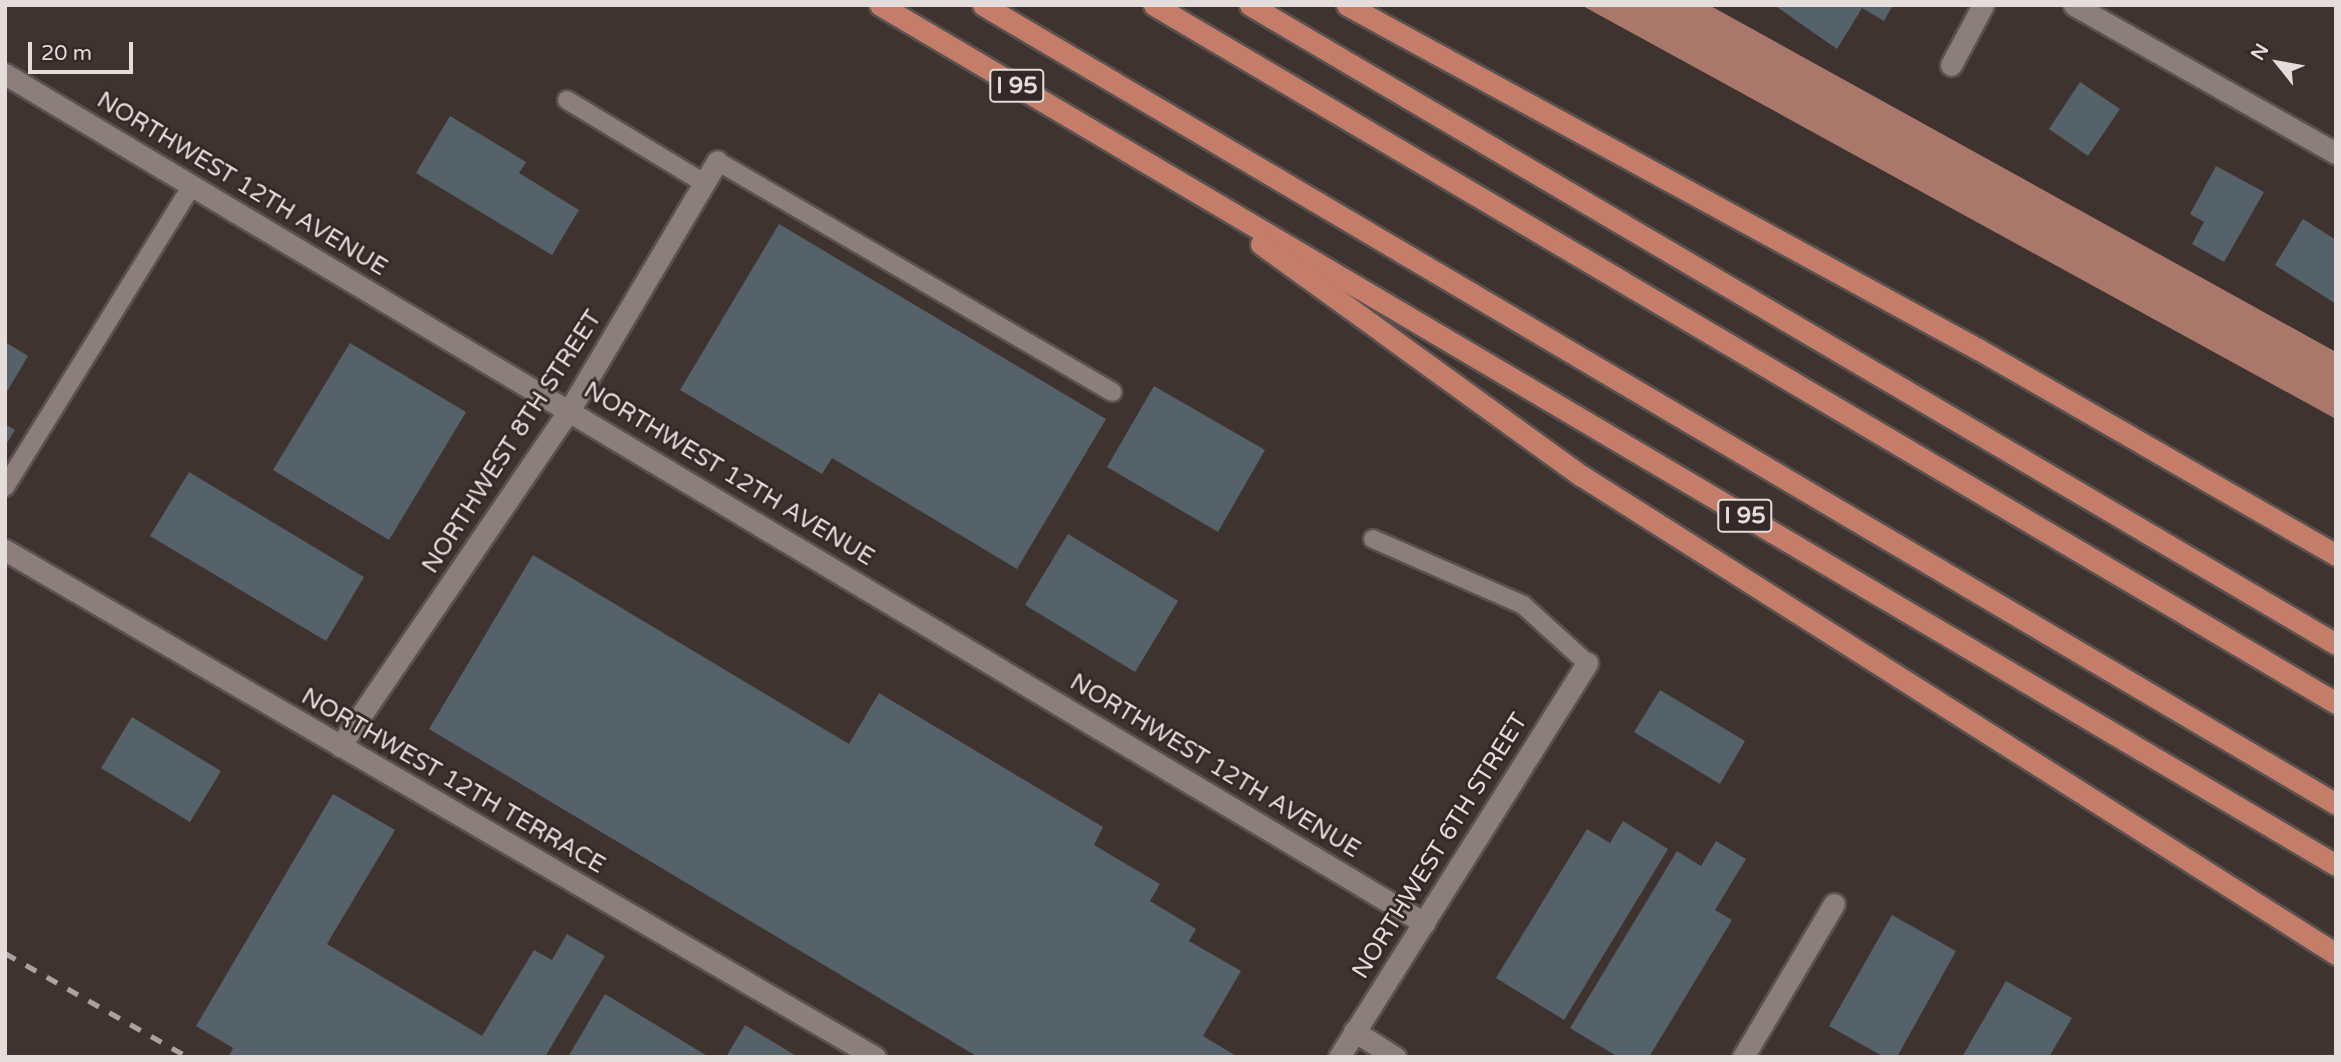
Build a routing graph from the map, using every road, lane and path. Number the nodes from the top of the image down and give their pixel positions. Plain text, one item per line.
1 (880, 5) edge
2 (983, 5) edge
3 (1154, 5) edge
4 (1250, 5) edge
5 (1347, 5) edge
6 (1983, 5) edge
7 (2074, 5) edge
8 (1951, 65) dead end
9 (5, 74) edge
10 (567, 100) dead end
11 (2336, 153) edge
12 (717, 161) joint
13 (1154, 167) junction
14 (704, 183) junction
15 (192, 185) junction
16 (1112, 392) dead end
17 (570, 410) junction
18 (5, 487) edge
19 (1373, 539) dead end
20 (5, 550) edge
21 (2336, 555) edge
22 (2336, 644) edge
23 (1587, 663) joint
24 (2336, 703) edge
25 (340, 746) junction
26 (2336, 804) edge
27 (2336, 865) edge
28 (1834, 904) dead end
29 (1424, 923) junction
30 (2336, 954) edge
31 (1354, 1031) junction
32 (875, 1057) edge
33 (1339, 1057) edge
34 (1395, 1057) edge
35 (1743, 1057) edge

1 - 13 highway, I 95
2 - 26 highway
3 - 24 highway
4 - 22 highway
5 - 21 highway
6 - 8 street
7 - 11 street
9 - 15 street, NORTHWEST 12TH AVENUE
10 - 14 lane
12 - 14 street, NORTHWEST 8TH STREET
12 - 16 lane
13 - 27 highway, I 95
13 - 30 highway
14 - 17 street, NORTHWEST 8TH STREET
15 - 17 street, NORTHWEST 12TH AVENUE
15 - 18 lane
17 - 25 street, NORTHWEST 8TH STREET
17 - 29 street, NORTHWEST 12TH AVENUE
19 - 23 lane
20 - 25 street, NORTHWEST 12TH TERRACE
23 - 29 street, NORTHWEST 6TH STREET
25 - 32 street, NORTHWEST 12TH TERRACE
28 - 35 street
29 - 31 street, NORTHWEST 6TH STREET
31 - 33 street, NORTHWEST 6TH STREET
31 - 34 street

